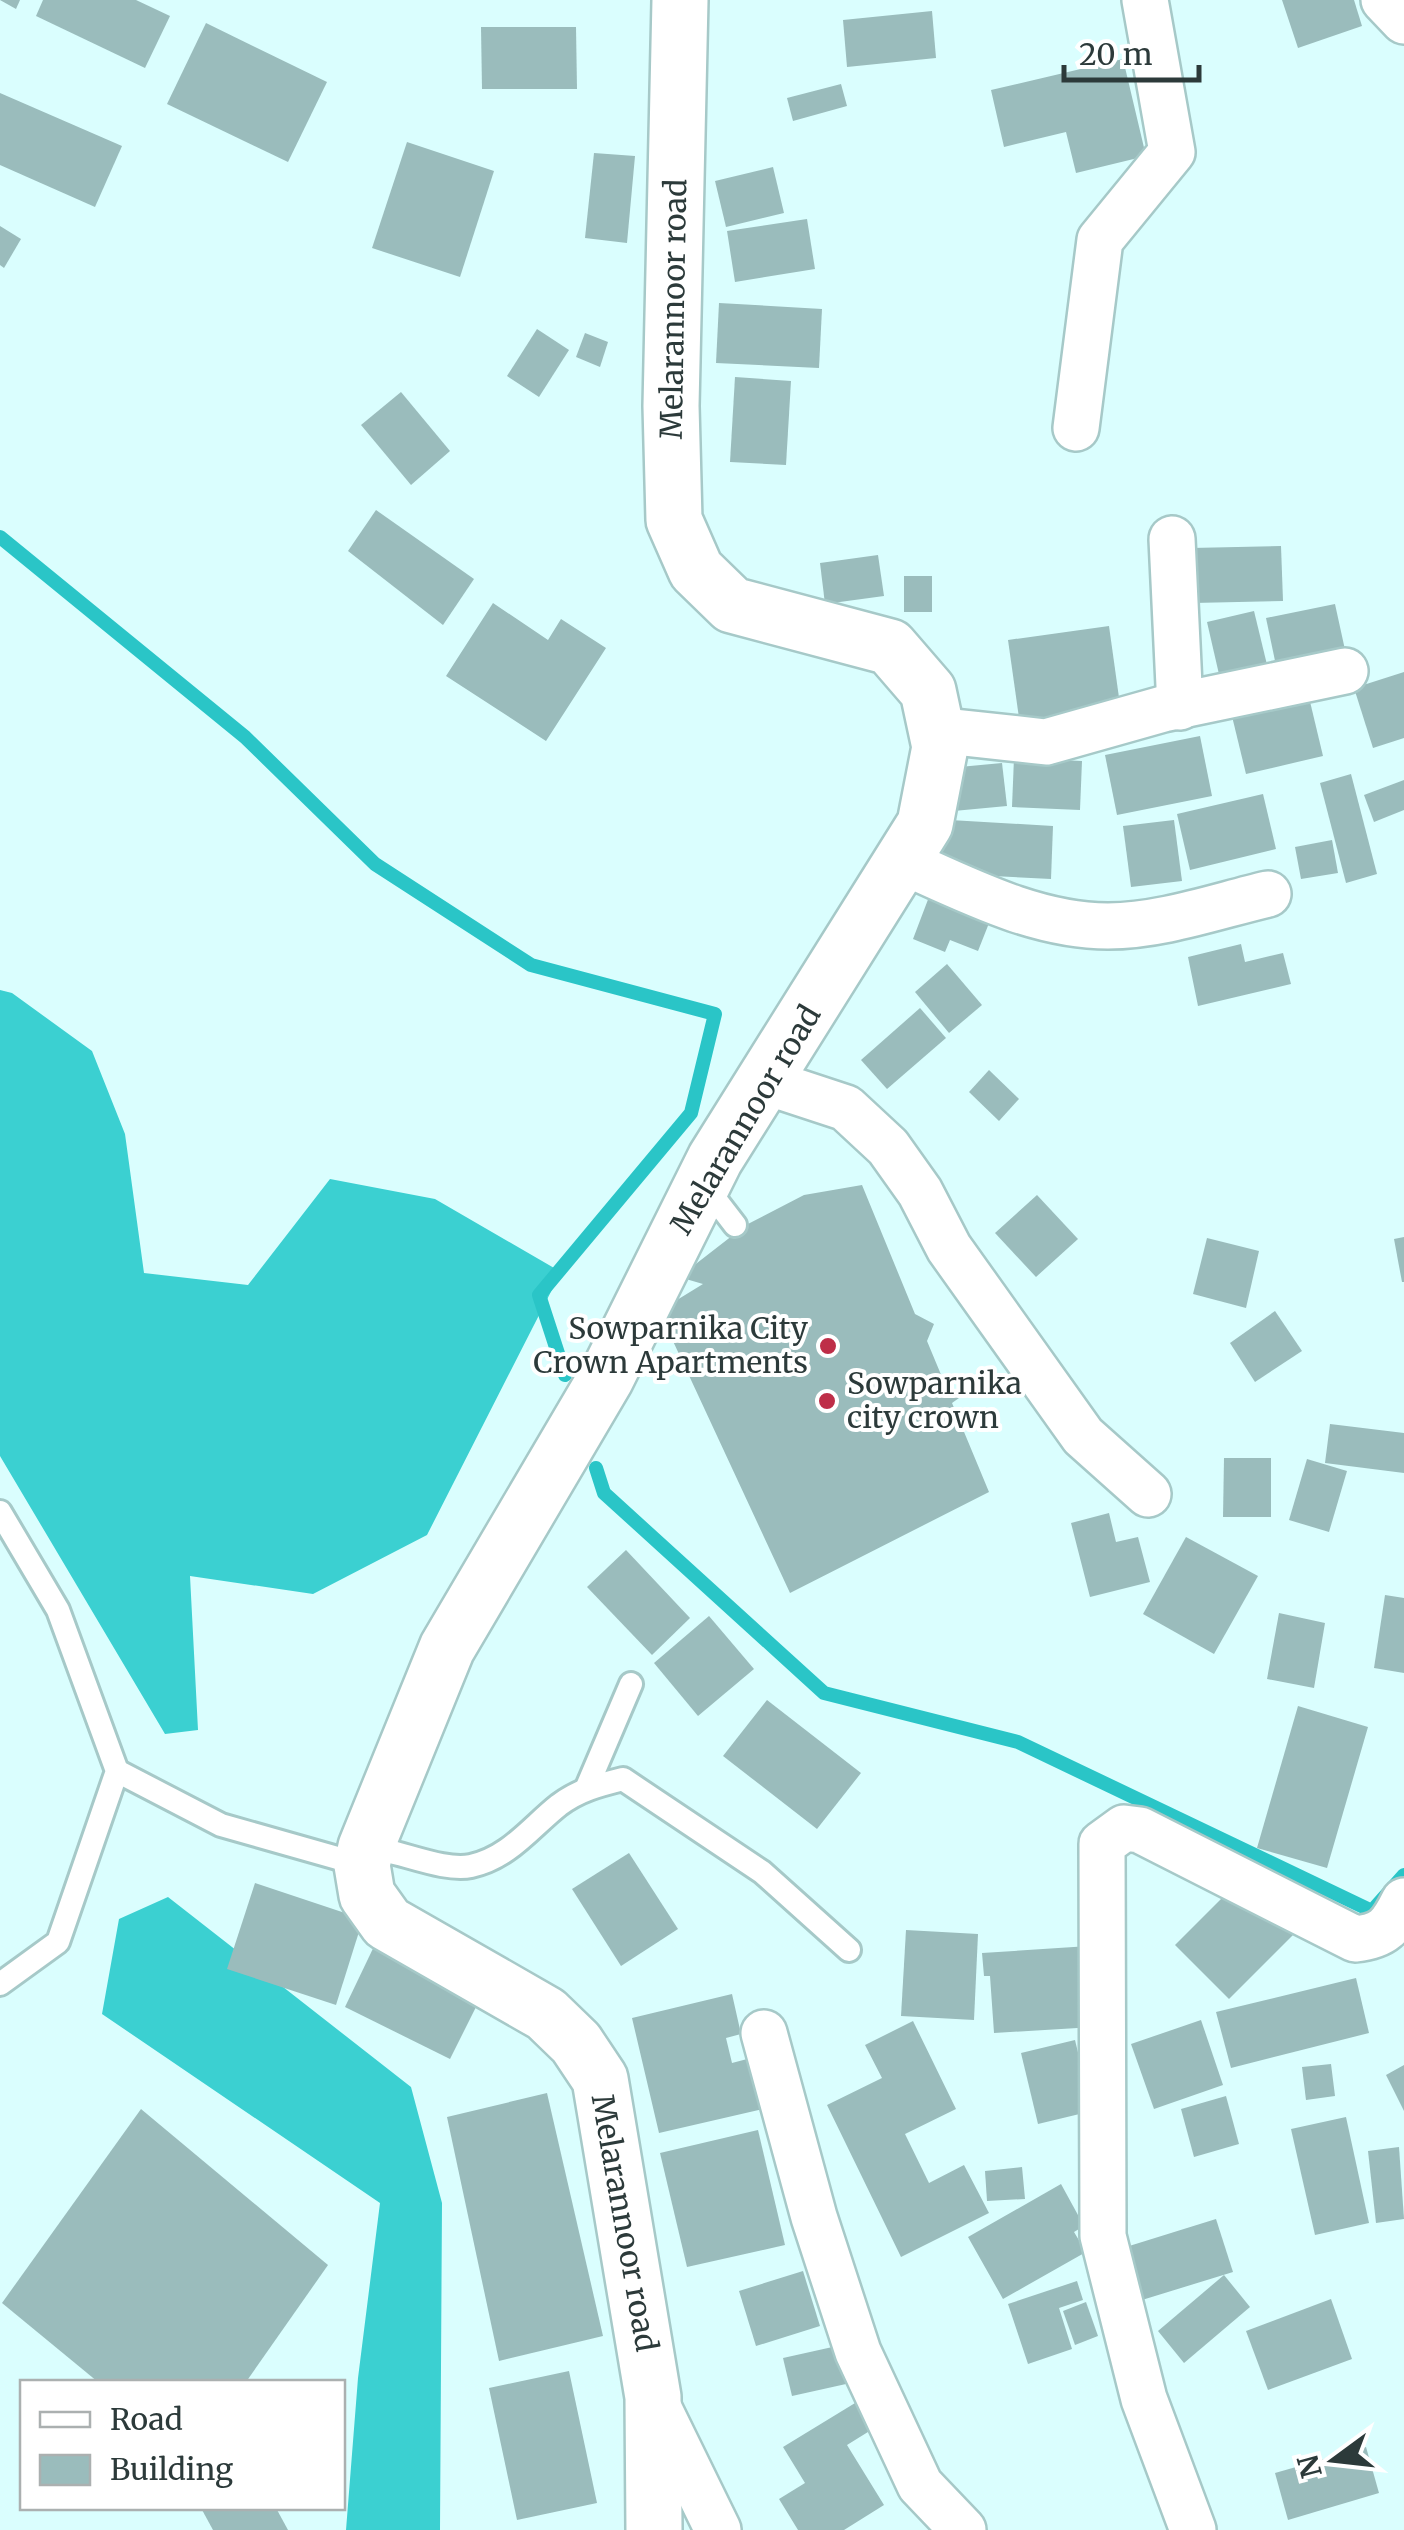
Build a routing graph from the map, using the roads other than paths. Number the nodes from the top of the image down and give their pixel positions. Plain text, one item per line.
1 (680, 0) edge
2 (1145, 0) edge
3 (1384, 0) edge
4 (1404, 21) edge
5 (1076, 428) dead end
6 (1172, 539) dead end
7 (1345, 671) dead end
8 (1180, 706) junction
9 (936, 730) junction
10 (902, 861) junction
11 (1268, 894) dead end
12 (764, 1082) junction
13 (1148, 1494) dead end
14 (0, 1512) edge
15 (631, 1684) dead end
16 (116, 1772) junction
17 (588, 1787) junction
18 (364, 1856) junction
19 (1404, 1901) edge
20 (849, 1950) dead end
21 (0, 1984) edge
22 (764, 2032) dead end
23 (653, 2397) junction
24 (654, 2530) edge
25 (718, 2530) edge
26 (963, 2530) edge
27 (1192, 2530) edge

1 - 9 street, Melarannoor road
2 - 5 street
3 - 4 street
6 - 8 street
7 - 8 street
8 - 9 street
9 - 10 street, Melarannoor road
10 - 11 street
10 - 12 street, Melarannoor road
12 - 13 street
12 - 18 street, Melarannoor road
14 - 16 lane
15 - 17 lane
16 - 18 lane
16 - 21 lane
17 - 18 lane
17 - 20 lane
18 - 23 street, Melarannoor road
19 - 27 street
22 - 26 street
23 - 24 street, Melarannoor road
23 - 25 street

